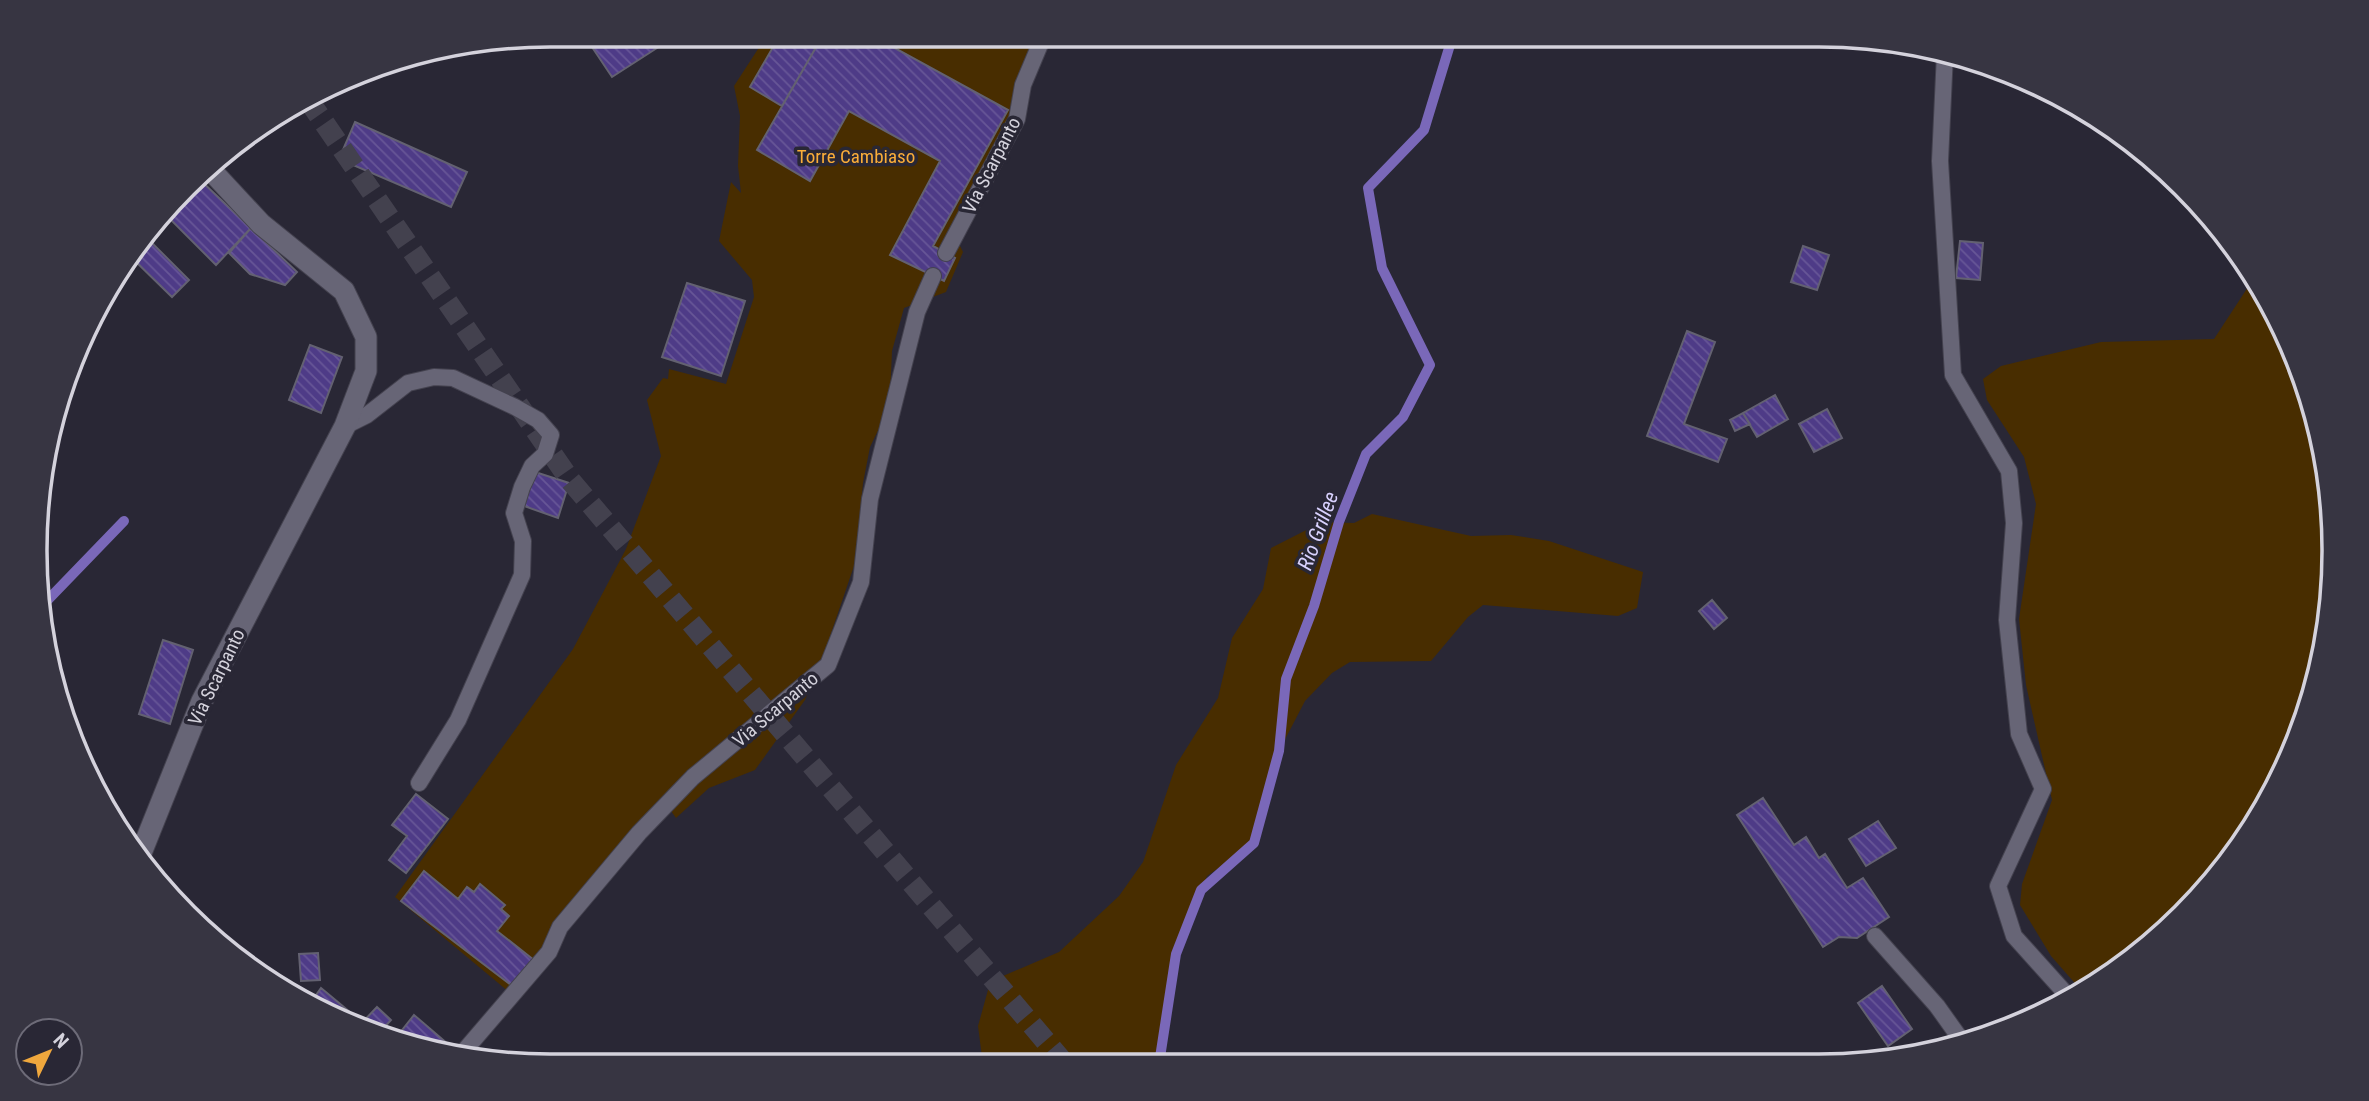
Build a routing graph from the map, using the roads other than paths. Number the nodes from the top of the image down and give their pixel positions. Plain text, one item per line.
1 (1039, 47) edge
2 (1945, 63) edge
3 (216, 175) edge
4 (946, 253) dead end
5 (933, 276) dead end
6 (345, 426) junction
7 (419, 783) dead end
8 (144, 846) edge
9 (1875, 936) dead end
10 (2063, 990) edge
11 (1957, 1034) edge
12 (467, 1046) edge

1 - 4 lane, Via Scarpanto
2 - 10 lane
3 - 6 street, Via Scarpanto
5 - 12 lane, Via Scarpanto
6 - 7 lane
6 - 8 street, Via Scarpanto
9 - 11 lane

